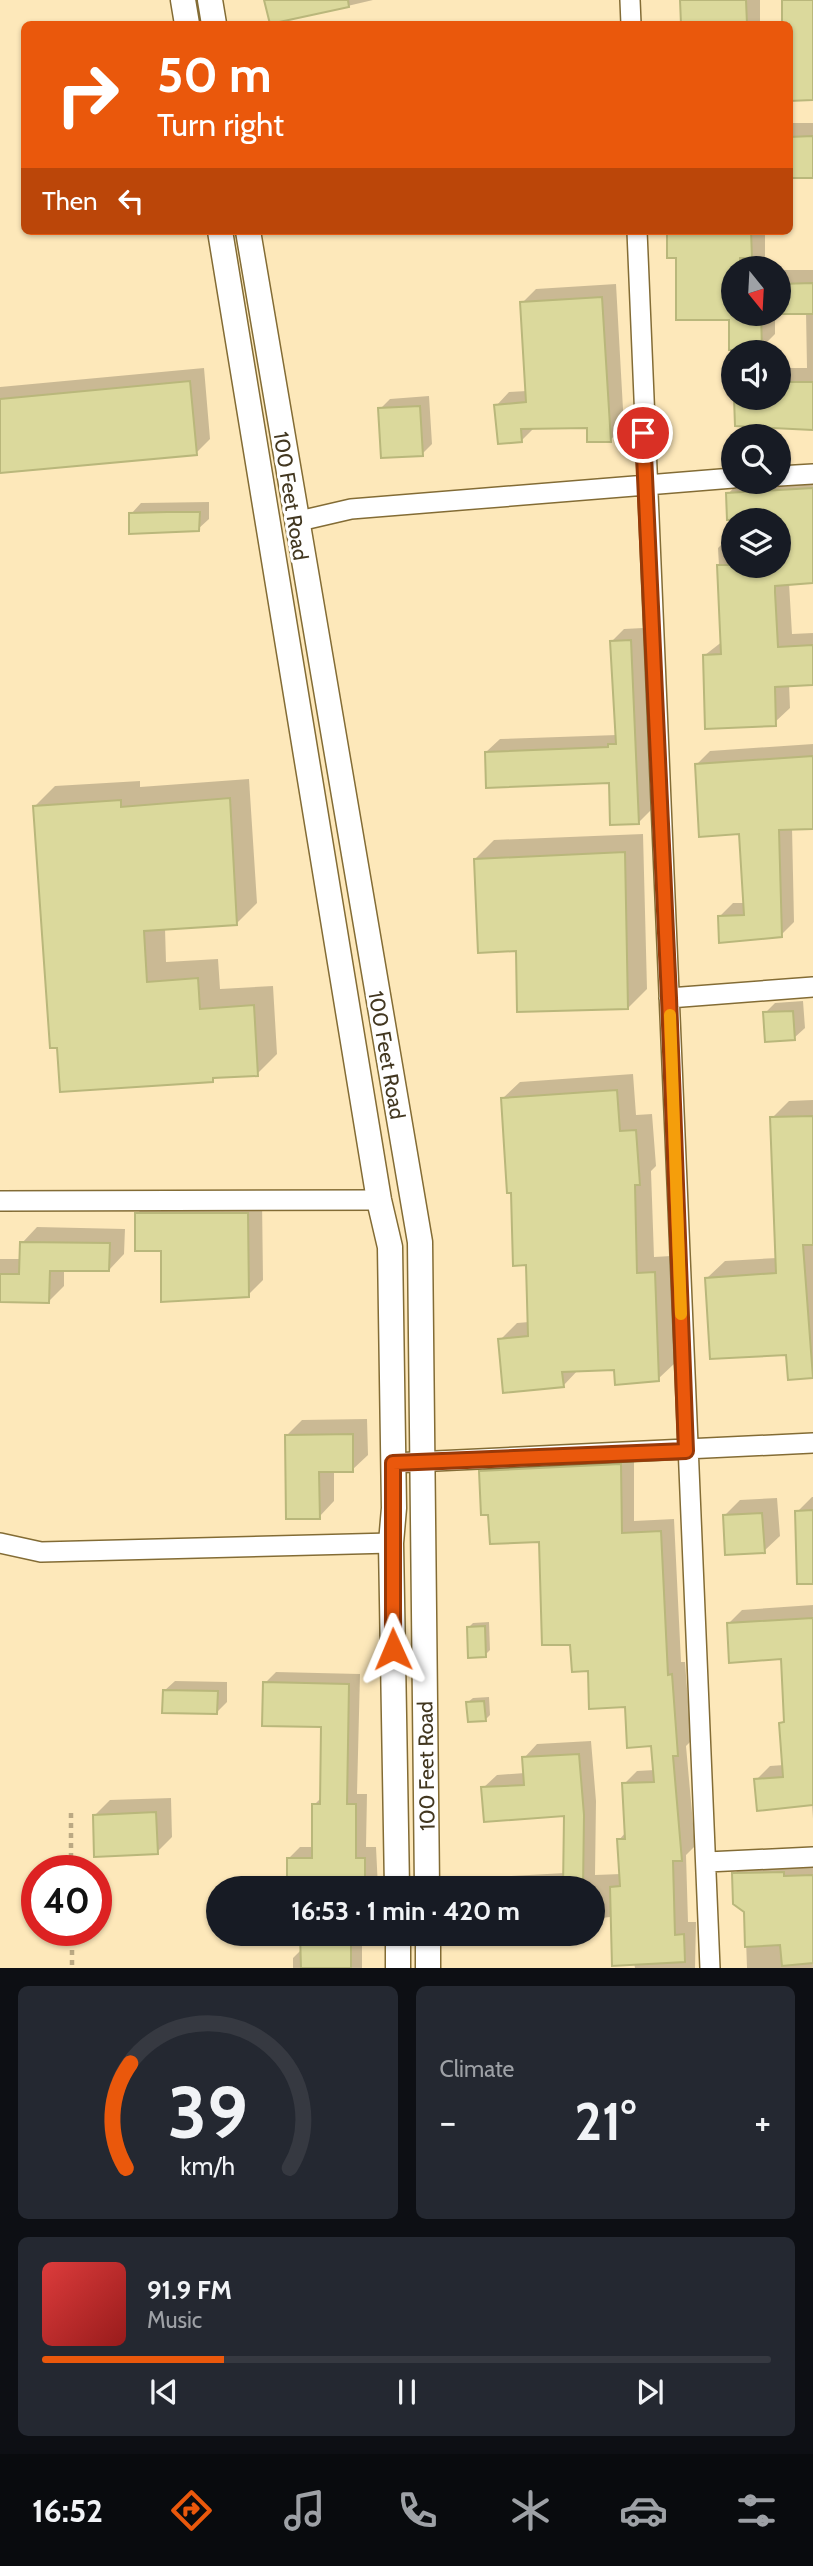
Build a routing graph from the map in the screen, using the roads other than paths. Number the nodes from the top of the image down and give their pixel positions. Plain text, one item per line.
1 (183, 0) edge
2 (210, 0) edge
3 (630, 0) edge
4 (186, 21) edge
5 (214, 21) edge
6 (631, 21) edge
7 (221, 235) edge
8 (249, 235) edge
9 (636, 235) edge
10 (813, 474) edge
11 (791, 475) edge
12 (721, 479) edge
13 (645, 484) junction
14 (295, 522) junction
15 (813, 987) edge
16 (669, 998) junction
17 (379, 1200) junction
18 (0, 1201) edge
19 (813, 1443) edge
20 (686, 1451) junction
21 (393, 1463) junction
22 (422, 1463) junction
23 (0, 1543) edge
24 (391, 1543) junction
25 (813, 1857) edge
26 (707, 1862) junction
27 (397, 1876) edge
28 (427, 1876) edge
29 (398, 1946) edge
30 (428, 1946) edge
31 (398, 1968) edge
32 (428, 1968) edge
33 (710, 1968) edge

1 - 4 street
2 - 5 street
3 - 6 street
7 - 17 street, 100 Feet Road
8 - 14 street, 100 Feet Road
9 - 13 street
10 - 11 street
12 - 13 street
13 - 14 street
13 - 16 street
14 - 22 street, 100 Feet Road
15 - 16 street
16 - 20 street
17 - 18 street
17 - 21 street, 100 Feet Road
19 - 20 street
20 - 22 street
20 - 26 street
21 - 22 street
21 - 24 street, 100 Feet Road
22 - 28 street, 100 Feet Road
23 - 24 street
24 - 27 street, 100 Feet Road
25 - 26 street
26 - 33 street
29 - 31 street
30 - 32 street

